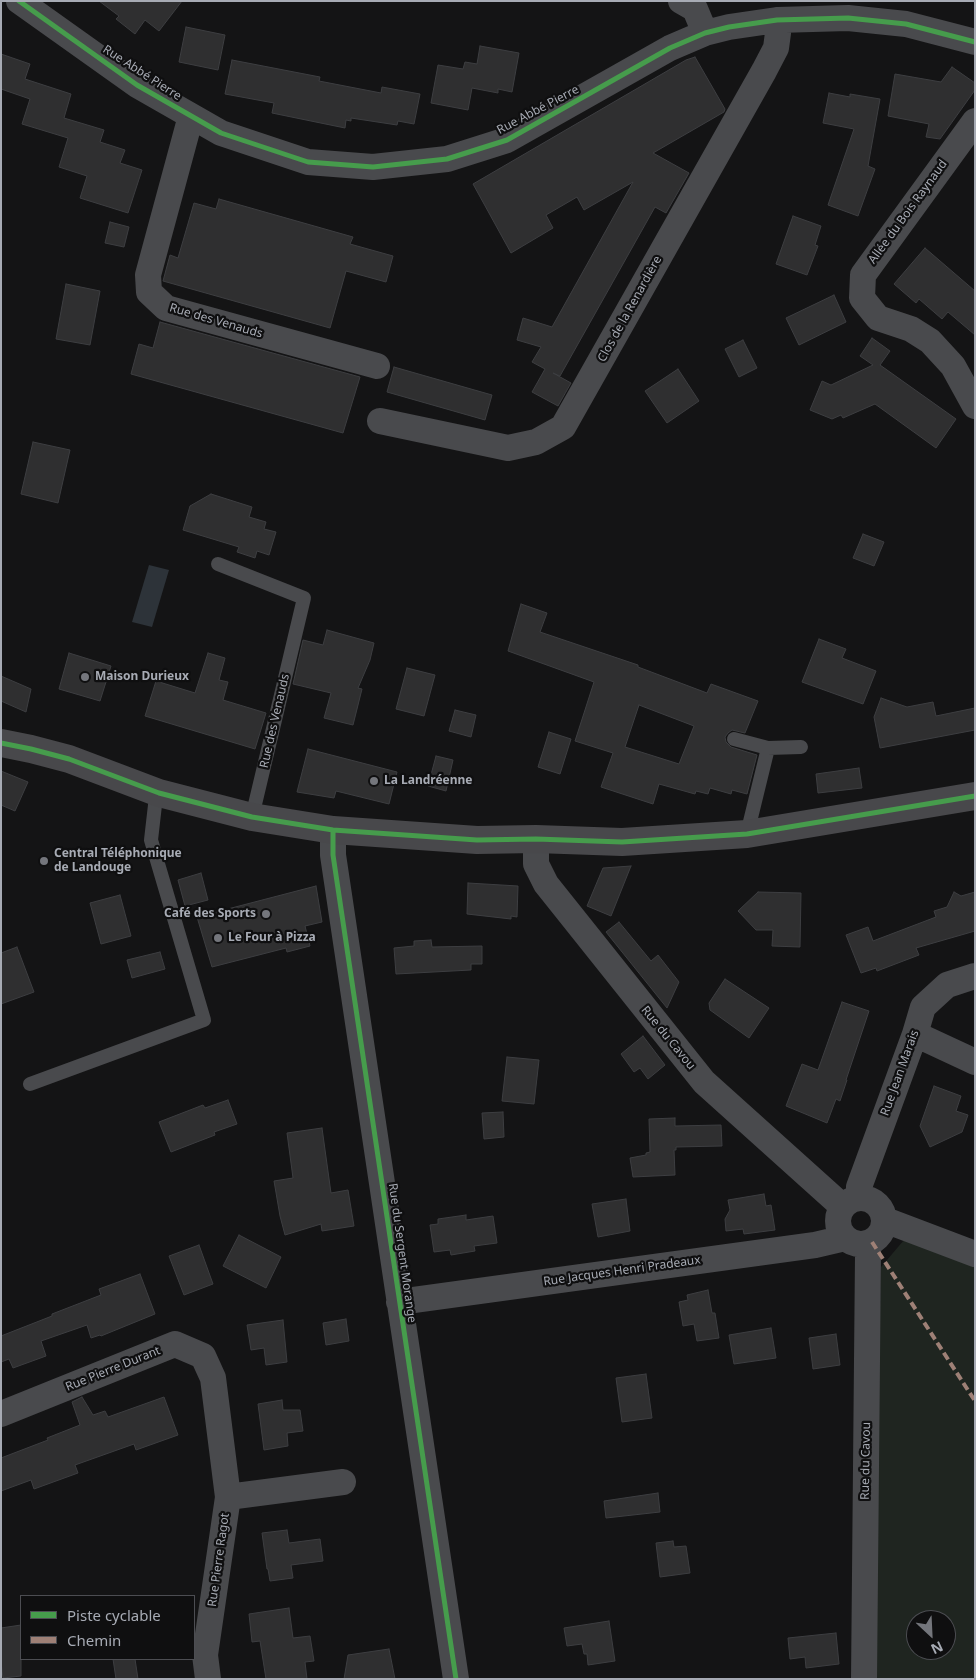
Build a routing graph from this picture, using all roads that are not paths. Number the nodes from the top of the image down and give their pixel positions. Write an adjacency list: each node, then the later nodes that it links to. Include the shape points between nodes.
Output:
1 (19, 1): 6 (street, Rue Abbé Pierre, via 138,85)
2 (681, 1): 4 (street, via 695,9)
3 (777, 20): 4 (street, Rue Abbé Pierre); 5 (street, Rue Abbé Pierre, via 848,18 906,24); 10 (street, Clos de la Renardière, via 776,48 764,71 563,427 536,442 508,448)
4 (705, 33): 6 (street, Rue Abbé Pierre, via 670,48 507,140 447,159 373,166 308,162 221,133)
5 (975, 42)
6 (192, 116): 8 (street, Rue des Venauds, via 148,274 149,292 166,308)
7 (975, 120): 9 (street, Allée du Bois Raynaud, via 863,275 862,298 878,318 911,329 930,340 954,366)
8 (377, 366)
9 (975, 406)
10 (380, 421)
11 (218, 564): 18 (lane, Rue des Venauds, via 304,598)
12 (734, 739): 15 (lane)
13 (1, 743): 16 (main road, via 69,759)
14 (801, 747): 15 (lane)
15 (768, 748): 20 (lane)
16 (159, 793): 18 (main road); 25 (lane, via 151,840 204,1020)
17 (975, 796): 20 (main road)
18 (252, 817): 19 (main road)
19 (333, 830): 21 (main road, via 477,840); 30 (street, Rue du Sergent Morange, via 333,855)
20 (747, 834): 21 (main road, via 622,842)
21 (536, 838): 26 (street, Rue du Cavou, via 536,864 546,884 704,1082)
22 (975, 976): 23 (street, Rue Jean Marais, via 947,985 923,1007)
23 (915, 1034): 24 (street); 26 (street, Rue Jean Marais)
24 (975, 1062)
25 (30, 1084)
26 (851, 1203): 27 (street, via 874,1201); 28 (street, via 838,1220 839,1227)
27 (885, 1220): 28 (street, via 882,1233 877,1238); 29 (street)
28 (855, 1241): 30 (street, Rue Jacques Henri Pradeaux); 36 (street, Rue du Cavou, via 868,1254)
29 (975, 1254)
30 (399, 1302): 35 (street, Rue du Sergent Morange)
31 (1, 1414): 33 (street, Rue Pierre Durant, via 175,1344 202,1356 213,1378)
32 (343, 1482): 33 (street, Rue Pierre Ragot)
33 (228, 1497): 34 (street, Rue Pierre Ragot, via 205,1655)
34 (208, 1679)
35 (456, 1679)
36 (864, 1679)

